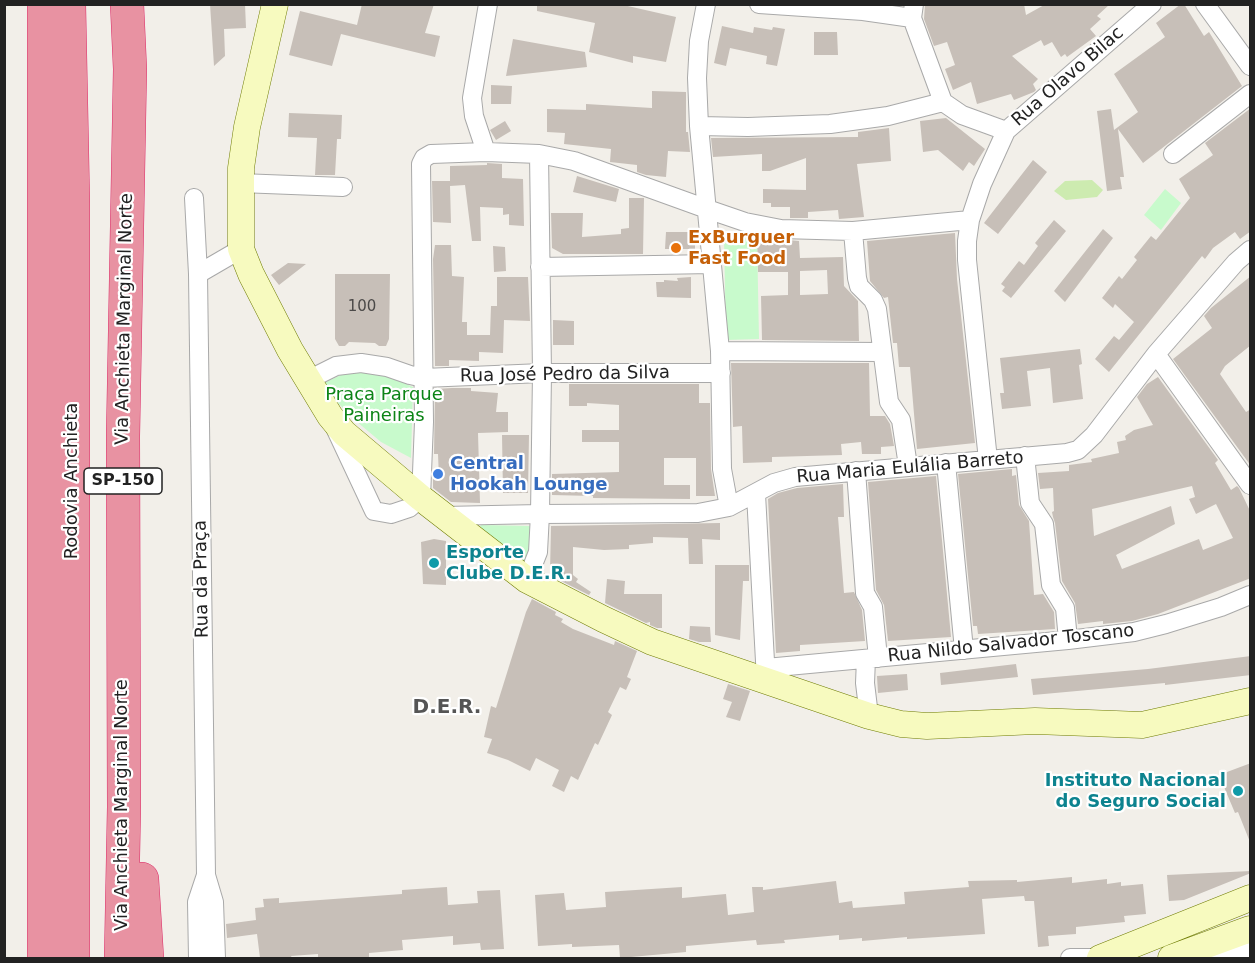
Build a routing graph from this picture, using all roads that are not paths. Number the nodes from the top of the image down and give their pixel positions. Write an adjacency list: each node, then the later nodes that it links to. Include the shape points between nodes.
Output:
1 (44, 4): 63 (highway, Rodovia Anchieta)
2 (69, 4): 55 (highway, Rodovia Anchieta / SP-150, via 73,202)
3 (127, 4): 58 (highway, Via Anchieta Marginal Norte / SP-150, via 130,69 123,436)
4 (275, 4): 19 (street, via 247,127)
5 (488, 4): 16 (street, via 472,98)
6 (706, 4): 14 (street, via 699,41)
7 (759, 4): 10 (street)
8 (1152, 4): 15 (street, Rua Olavo Bilac)
9 (1205, 4): 11 (street)
10 (913, 11): 13 (street)
11 (1251, 66)
12 (1251, 94): 18 (street)
13 (943, 102): 14 (street, via 888,116 830,124); 15 (street, Rua Olavo Bilac, via 962,115)
14 (699, 126): 22 (street)
15 (1005, 131): 23 (street)
16 (486, 152): 17 (street); 35 (street, via 431,154 421,164)
17 (539, 154): 22 (street, via 574,161); 28 (street)
18 (1173, 154)
19 (240, 183): 20 (street); 25 (street)
20 (342, 187)
21 (194, 198): 29 (street, Rua da Praça)
22 (707, 209): 24 (street, via 781,229); 27 (street)
23 (970, 220): 24 (street); 39 (street, via 967,260)
24 (853, 231): 31 (street, via 856,278 877,309)
25 (241, 249): 29 (street); 36 (street, via 281,335)
26 (1251, 250): 32 (street, Rua Maria Eulália Barreto)
27 (712, 264): 28 (street); 30 (street)
28 (540, 267): 33 (street)
29 (198, 274): 59 (street, Rua da Praça)
30 (720, 351): 31 (street); 34 (street)
31 (882, 352): 41 (street, via 889,402 901,420)
32 (1156, 354): 38 (street, Rua Maria Eulália Barreto, via 1087,443 1067,453); 43 (street)
33 (542, 373): 34 (street, Rua José Pedro da Silva); 35 (street, Rua José Pedro da Silva); 47 (street)
34 (721, 373): 46 (street, via 722,469)
35 (424, 378): 36 (street, Rua José Pedro da Silva, via 361,363 336,366); 45 (street)
36 (308, 380): 37 (street)
37 (330, 416): 45 (street, via 356,444); 45 (street, via 374,511 391,514 409,508)
38 (1025, 456): 39 (street, Rua Maria Eulália Barreto); 51 (street, via 1030,503 1044,524 1051,585 1065,608)
39 (988, 460): 40 (street, Rua Maria Eulália Barreto)
40 (946, 463): 41 (street, Rua Maria Eulália Barreto); 52 (street)
41 (908, 466): 42 (street, Rua Maria Eulália Barreto)
42 (856, 471): 44 (street, Rua Maria Eulália Barreto, via 795,477); 53 (street, via 865,593 873,606)
43 (1251, 484)
44 (756, 494): 46 (street, Rua Maria Eulália Barreto); 54 (street)
45 (421, 498): 48 (street)
46 (729, 507): 47 (street, Rua Maria Eulália Barreto, via 698,513)
47 (540, 513): 48 (street, Rua Maria Eulália Barreto); 49 (street, via 538,552)
48 (444, 516): 49 (street)
49 (527, 580): 54 (street, via 652,642)
50 (1251, 595): 51 (street, Rua Nildo Salvador Toscano, via 1134,632)
51 (1068, 640): 52 (street, Rua Nildo Salvador Toscano)
52 (964, 650): 53 (street, Rua Nildo Salvador Toscano)
53 (872, 659): 54 (street, Rua Nildo Salvador Toscano); 57 (street, via 865,683)
54 (766, 675): 57 (street)
55 (72, 678): 64 (highway, Rodovia Anchieta / SP-150); 65 (highway, via 86,788)
56 (1251, 701): 57 (street, via 1132,725 1035,721 927,726)
57 (869, 716)
58 (124, 807): 66 (highway, Via Anchieta Marginal Norte / SP-150); 67 (highway, via 142,878)
59 (206, 875): 68 (street, Rua da Praça, via 197,902); 69 (street, via 214,902)
60 (1251, 898): 71 (street)
61 (1251, 929): 72 (street)
62 (1251, 952): 72 (street)
63 (44, 958)
64 (73, 958)
65 (88, 958)
66 (121, 958)
67 (147, 958)
68 (198, 958)
69 (216, 958)
70 (1070, 958): 71 (street)
71 (1101, 958)
72 (1171, 958)

